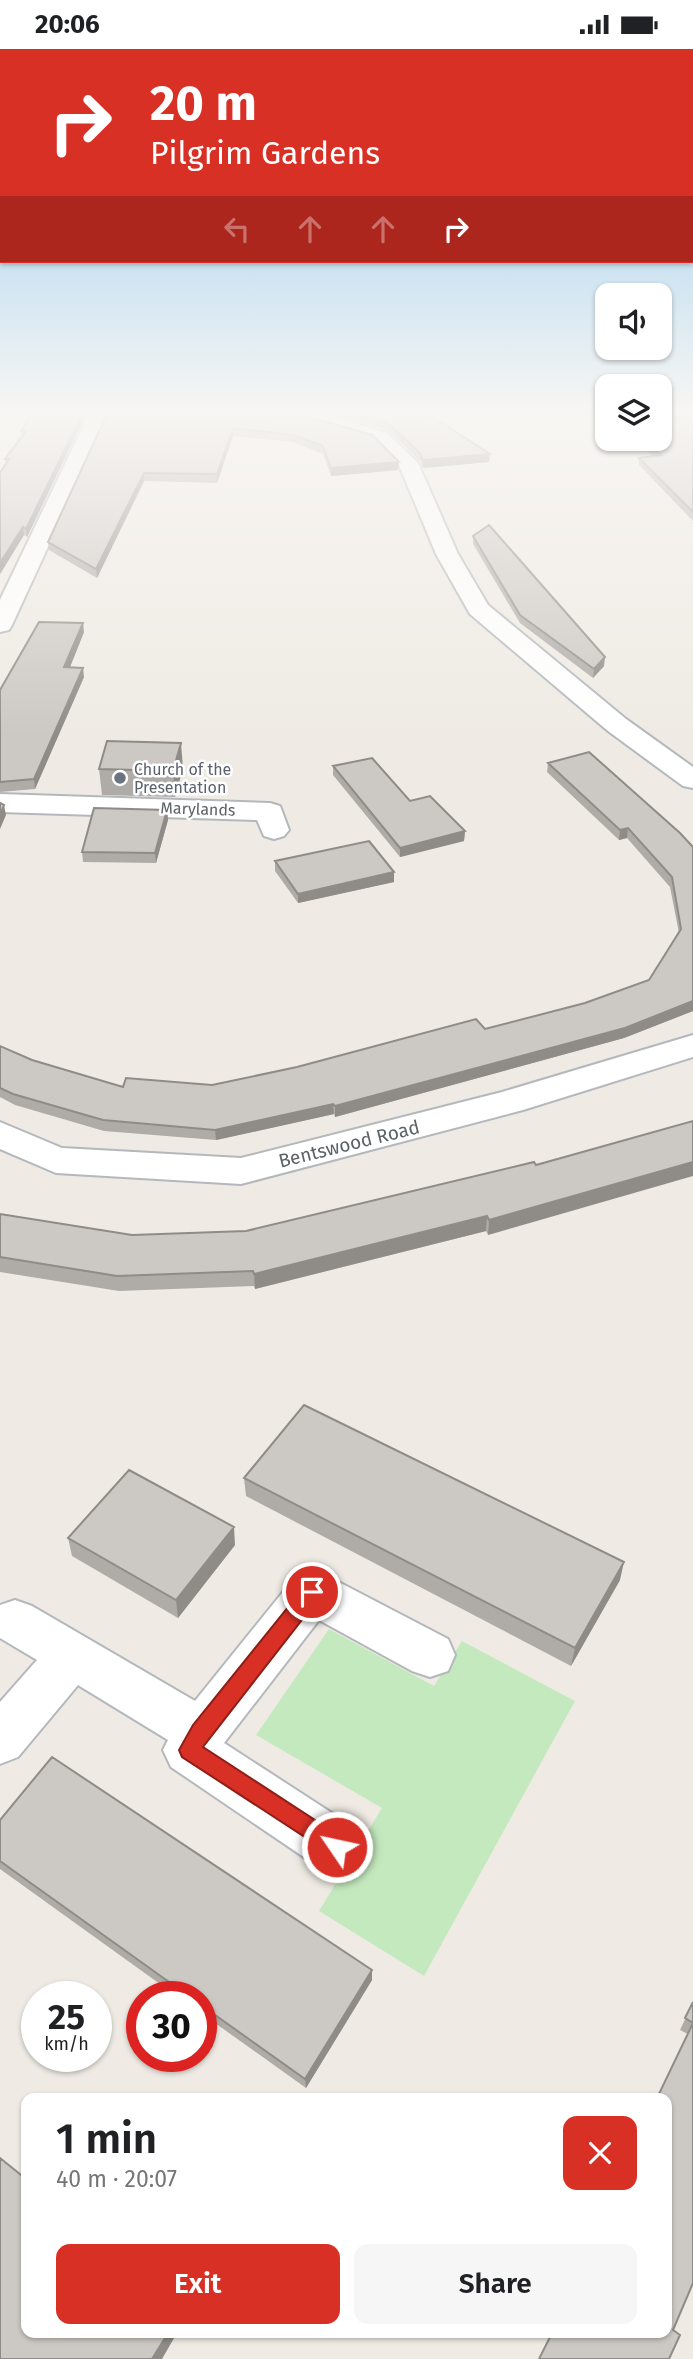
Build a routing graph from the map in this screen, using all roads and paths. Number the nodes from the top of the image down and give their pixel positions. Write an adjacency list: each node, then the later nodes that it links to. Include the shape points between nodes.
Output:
1 (49, 520): 3 (street)
2 (432, 520): 4 (street, via 478,609 617,725)
3 (0, 625)
4 (693, 780)
5 (0, 803): 6 (street, Marylands)
6 (279, 815)
7 (693, 1046): 8 (street, Bentswood Road, via 510,1102 241,1171 57,1160)
8 (0, 1134)
9 (15, 1621): 11 (street)
10 (430, 1655): 12 (street, via 312,1592)
11 (71, 1656): 12 (street); 13 (street)
12 (201, 1732): 14 (street, via 189,1750)
13 (0, 1740)
14 (337, 1847)

